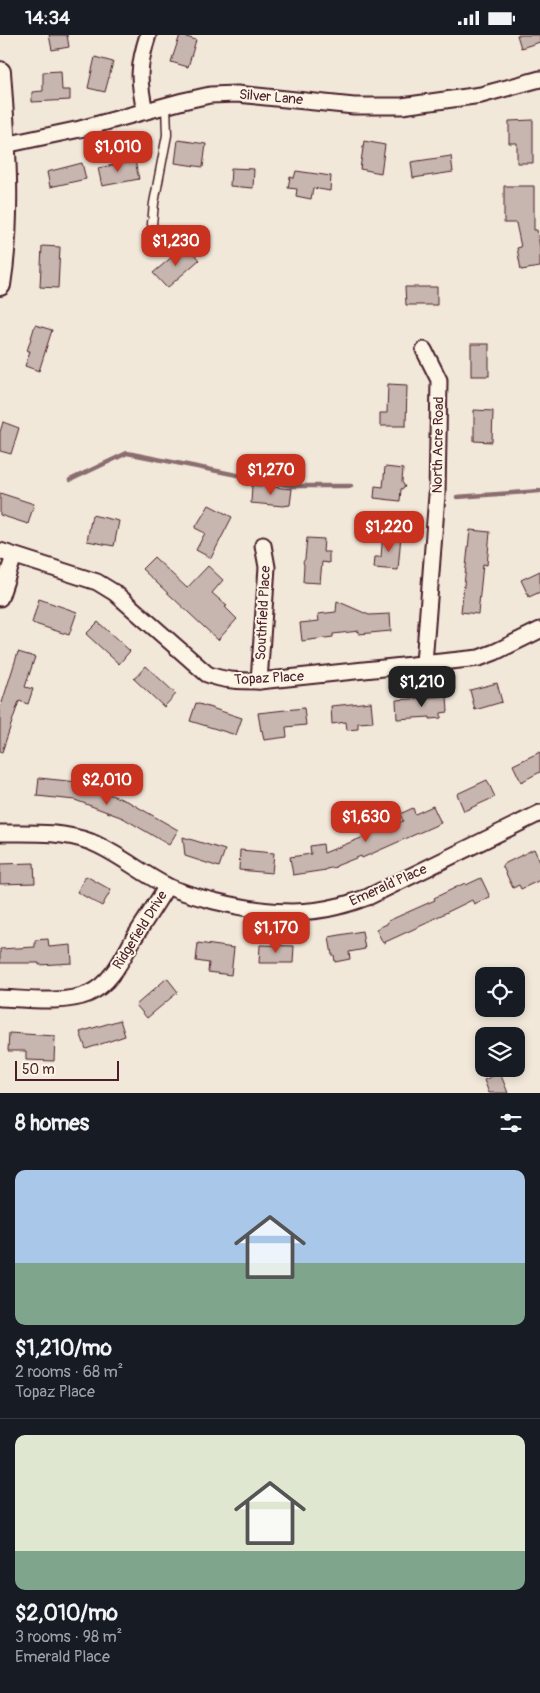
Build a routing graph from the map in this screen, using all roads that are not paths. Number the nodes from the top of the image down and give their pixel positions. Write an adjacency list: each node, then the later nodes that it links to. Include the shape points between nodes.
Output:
1 (148, 35): 5 (street, via 140,64 139,86)
2 (0, 72): 6 (main road)
3 (540, 79): 4 (street, Silver Lane, via 481,95 402,106 354,106 237,93 210,95)
4 (166, 105): 5 (street, Silver Lane); 8 (lane, via 168,135 152,224)
5 (145, 111): 6 (street, Silver Lane)
6 (2, 146): 7 (main road, via 6,195)
7 (2, 246): 9 (main road)
8 (158, 246)
9 (0, 285)
10 (424, 350): 15 (street, North Acre Road, via 439,380 437,495)
11 (263, 545): 16 (street, Southfield Place, via 267,567)
12 (7, 553): 13 (street); 16 (street, Topaz Place, via 106,587 207,674 232,681)
13 (0, 598)
14 (540, 630): 15 (street, Topaz Place, via 479,658)
15 (424, 663): 16 (street, Topaz Place)
16 (259, 681)
17 (540, 813): 19 (street, Emerald Place, via 368,897 338,907 302,912 270,911 229,905)
18 (0, 833): 19 (street, Emerald Place, via 44,833 91,842)
19 (167, 886): 20 (street, Ridgefield Drive, via 104,984 78,997 45,1000)
20 (0, 998)

